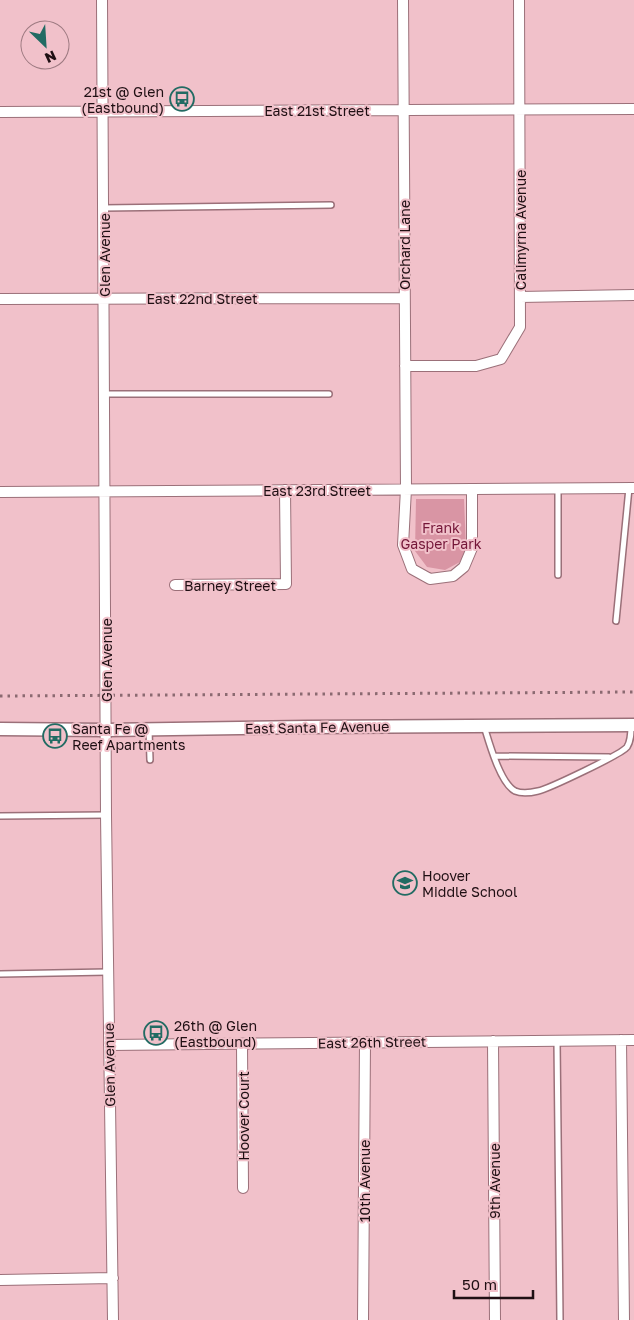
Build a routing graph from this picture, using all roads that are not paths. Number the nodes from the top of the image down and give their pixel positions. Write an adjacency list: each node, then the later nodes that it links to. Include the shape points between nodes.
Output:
1 (102, 0): 8 (street, Glen Avenue)
2 (403, 0): 6 (street, Orchard Lane)
3 (519, 0): 4 (street, Calimyrna Avenue)
4 (519, 109): 5 (street, East 21st Street); 6 (street, East 21st Street); 12 (street, Calimyrna Avenue)
5 (634, 109)
6 (404, 110): 8 (street, East 21st Street); 13 (street, Orchard Lane)
7 (0, 112): 8 (street, East 21st Street)
8 (103, 112): 10 (street, Glen Avenue)
9 (331, 205): 10 (lane)
10 (103, 208): 15 (street, Glen Avenue)
11 (634, 295): 12 (street)
12 (520, 296): 16 (street, Calimyrna Avenue, via 520,327 501,359 476,366)
13 (404, 298): 15 (street, East 22nd Street); 16 (street, Orchard Lane)
14 (0, 299): 15 (street, East 22nd Street)
15 (104, 299): 17 (street, Glen Avenue)
16 (405, 366): 21 (street, Orchard Lane)
17 (104, 394): 18 (lane); 25 (street, Glen Avenue)
18 (329, 394)
19 (558, 488): 20 (street, East 23rd Street); 23 (street, East 23rd Street); 26 (lane)
20 (632, 488): 28 (lane)
21 (406, 489): 22 (street, East 23rd Street); 23 (street, East 23rd Street); 23 (street, Orchard Lane, via 404,545 412,569 430,579 453,576 464,568 472,548)
22 (285, 490): 25 (street, East 23rd Street); 27 (street, Barney Street, via 286,584)
23 (472, 490)
24 (0, 492): 25 (street, East 23rd Street)
25 (105, 492): 33 (street, Glen Avenue)
26 (558, 574)
27 (175, 585)
28 (616, 621)
29 (632, 725): 30 (street, East Santa Fe Avenue); 35 (lane, via 626,748)
30 (484, 726): 32 (street, East Santa Fe Avenue); 34 (lane)
31 (0, 729): 33 (street, East Santa Fe Avenue)
32 (149, 729): 33 (street, East Santa Fe Avenue); 36 (lane)
33 (106, 730): 37 (street, Glen Avenue)
34 (495, 756): 35 (lane); 35 (lane, via 505,780 513,790 524,793 540,791)
35 (613, 756)
36 (150, 760)
37 (106, 814): 38 (lane); 39 (street, Glen Avenue)
38 (0, 816)
39 (108, 972): 40 (lane); 47 (street, Glen Avenue)
40 (0, 974)
41 (621, 1040): 42 (street, East 26th Street); 44 (street, East 26th Street); 55 (street)
42 (634, 1040)
43 (493, 1041): 44 (street, East 26th Street); 45 (street, East 26th Street); 53 (street, 9th Avenue)
44 (557, 1041): 54 (lane)
45 (365, 1042): 46 (street, East 26th Street); 52 (street, 10th Avenue)
46 (242, 1044): 47 (street, East 26th Street); 48 (street, Hoover Court)
47 (109, 1045): 49 (street, Glen Avenue)
48 (243, 1188)
49 (113, 1278): 50 (street); 51 (street, Glen Avenue)
50 (0, 1280)
51 (113, 1320)
52 (363, 1320)
53 (495, 1320)
54 (560, 1320)
55 (624, 1320)

